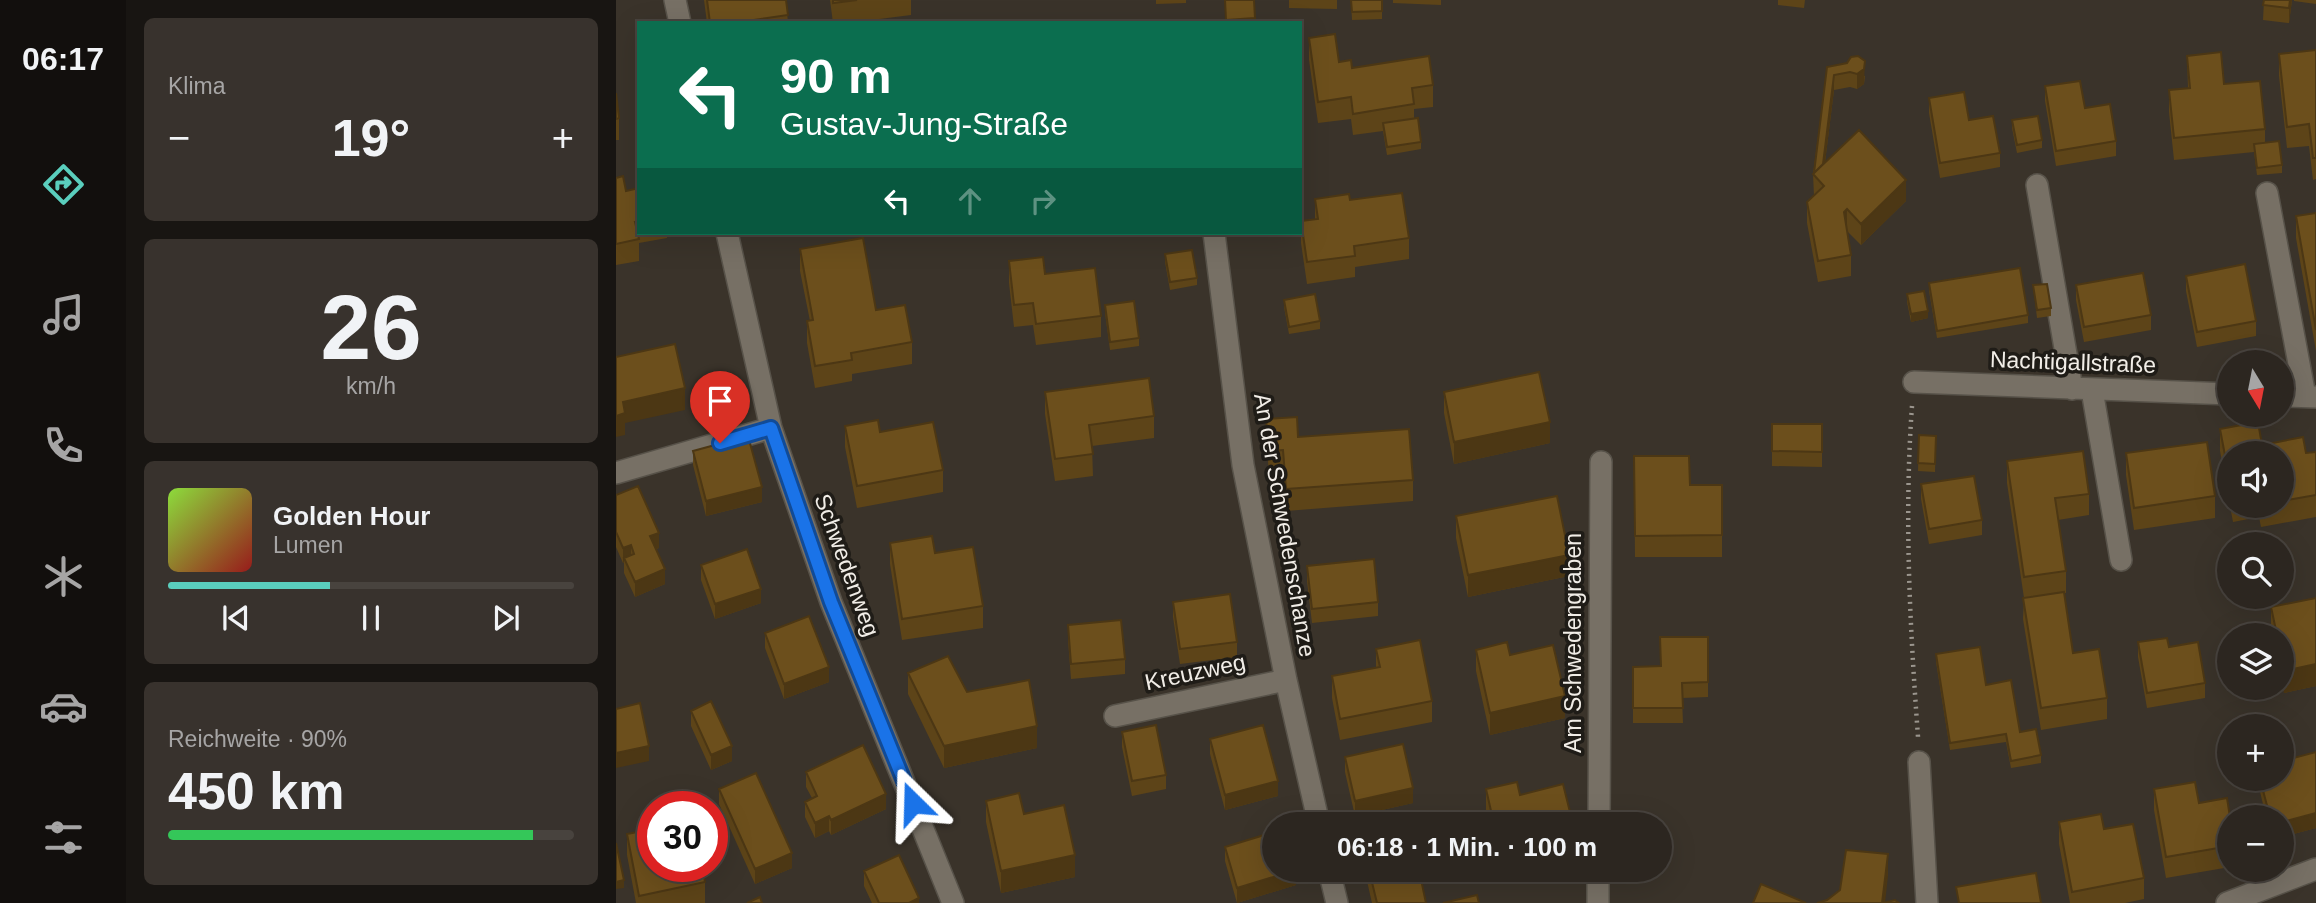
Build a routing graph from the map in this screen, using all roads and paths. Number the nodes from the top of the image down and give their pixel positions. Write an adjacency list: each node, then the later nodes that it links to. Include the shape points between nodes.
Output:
1 (675, 0): 2 (street)
2 (680, 21)
3 (2037, 185): 8 (street)
4 (2267, 193): 10 (street)
5 (727, 235): 11 (street, Schwedenweg)
6 (1213, 235): 15 (street, An der Schwedenschanze, via 1243,465)
7 (1914, 382): 8 (street, Nachtigallstraße); 17 (path, via 1908,601)
8 (2082, 390): 9 (street, Nachtigallstraße); 14 (street)
9 (2217, 394)
10 (2310, 397)
11 (771, 428): 13 (street); 24 (street, Schwedenweg, via 831,602)
12 (1601, 462): 19 (street, Am Schwedengraben)
13 (616, 473)
14 (2121, 560)
15 (1286, 680): 16 (street, Kreuzweg); 18 (street, An der Schwedenschanze)
16 (1115, 716)
17 (1919, 762): 27 (street)
18 (1316, 812)
19 (1599, 812)
20 (2316, 869): 23 (street)
21 (1332, 882): 25 (street)
22 (1598, 882): 26 (street)
23 (2280, 893): 28 (street)
24 (953, 903)
25 (1337, 903)
26 (1598, 903)
27 (1927, 903)
28 (2227, 903)

